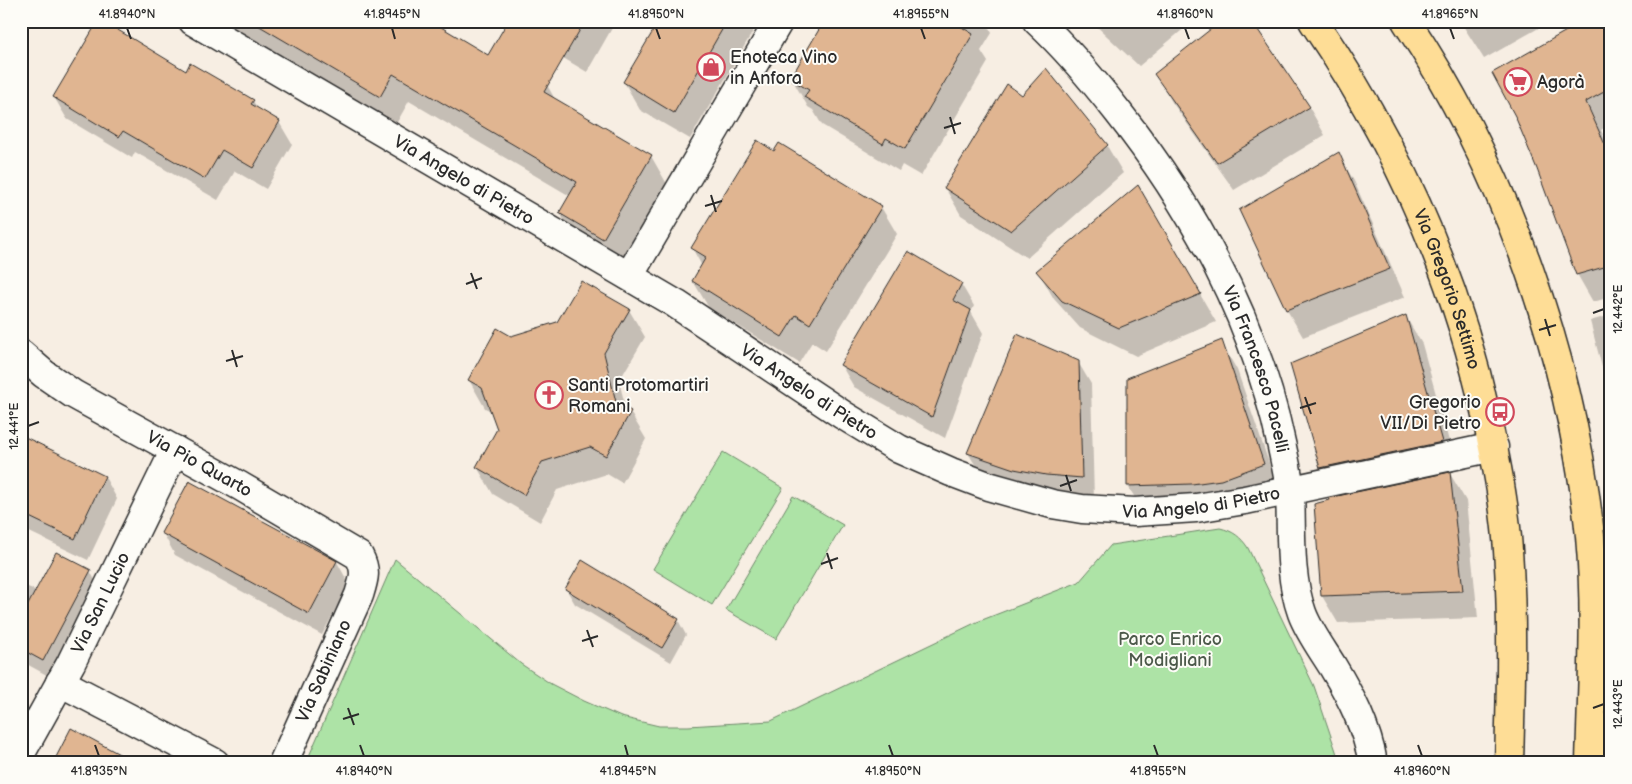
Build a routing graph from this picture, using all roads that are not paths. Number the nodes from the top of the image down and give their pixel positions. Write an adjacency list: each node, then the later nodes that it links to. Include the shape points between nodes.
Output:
1 (193, 21): 6 (street, Via Angelo di Pietro)
2 (779, 21): 6 (street)
3 (1037, 21): 10 (street, Via Francesco Pacelli, via 1082,67 1140,140 1206,243 1234,298 1253,348 1276,420)
4 (1313, 21): 8 (main road, Via Gregorio Settimo, via 1358,90 1435,246 1458,309)
5 (1406, 21): 18 (main road, via 1440,75 1488,166 1550,334 1583,489 1591,552 1594,616)
6 (629, 276): 10 (street, Via Angelo di Pietro, via 899,449 988,486 1052,504 1135,512 1196,508)
7 (21, 354): 9 (street, Via Pio Quarto, via 73,394)
8 (1494, 447): 10 (street, Via Angelo di Pietro); 17 (main road, Via Gregorio Settimo, via 1508,548 1512,615)
9 (175, 450): 11 (street, Via Pio Quarto, via 346,547 359,556 364,566); 12 (street, Via San Lucio)
10 (1290, 490): 16 (street, Via Francesco Pacelli, via 1291,550 1302,613 1356,709 1370,745)
11 (364, 579): 15 (street, Via Sabiniano)
12 (60, 682): 13 (street, Via San Lucio); 14 (street)
13 (21, 753)
14 (215, 763)
15 (283, 763)
16 (1373, 763)
17 (1509, 763)
18 (1590, 763)

